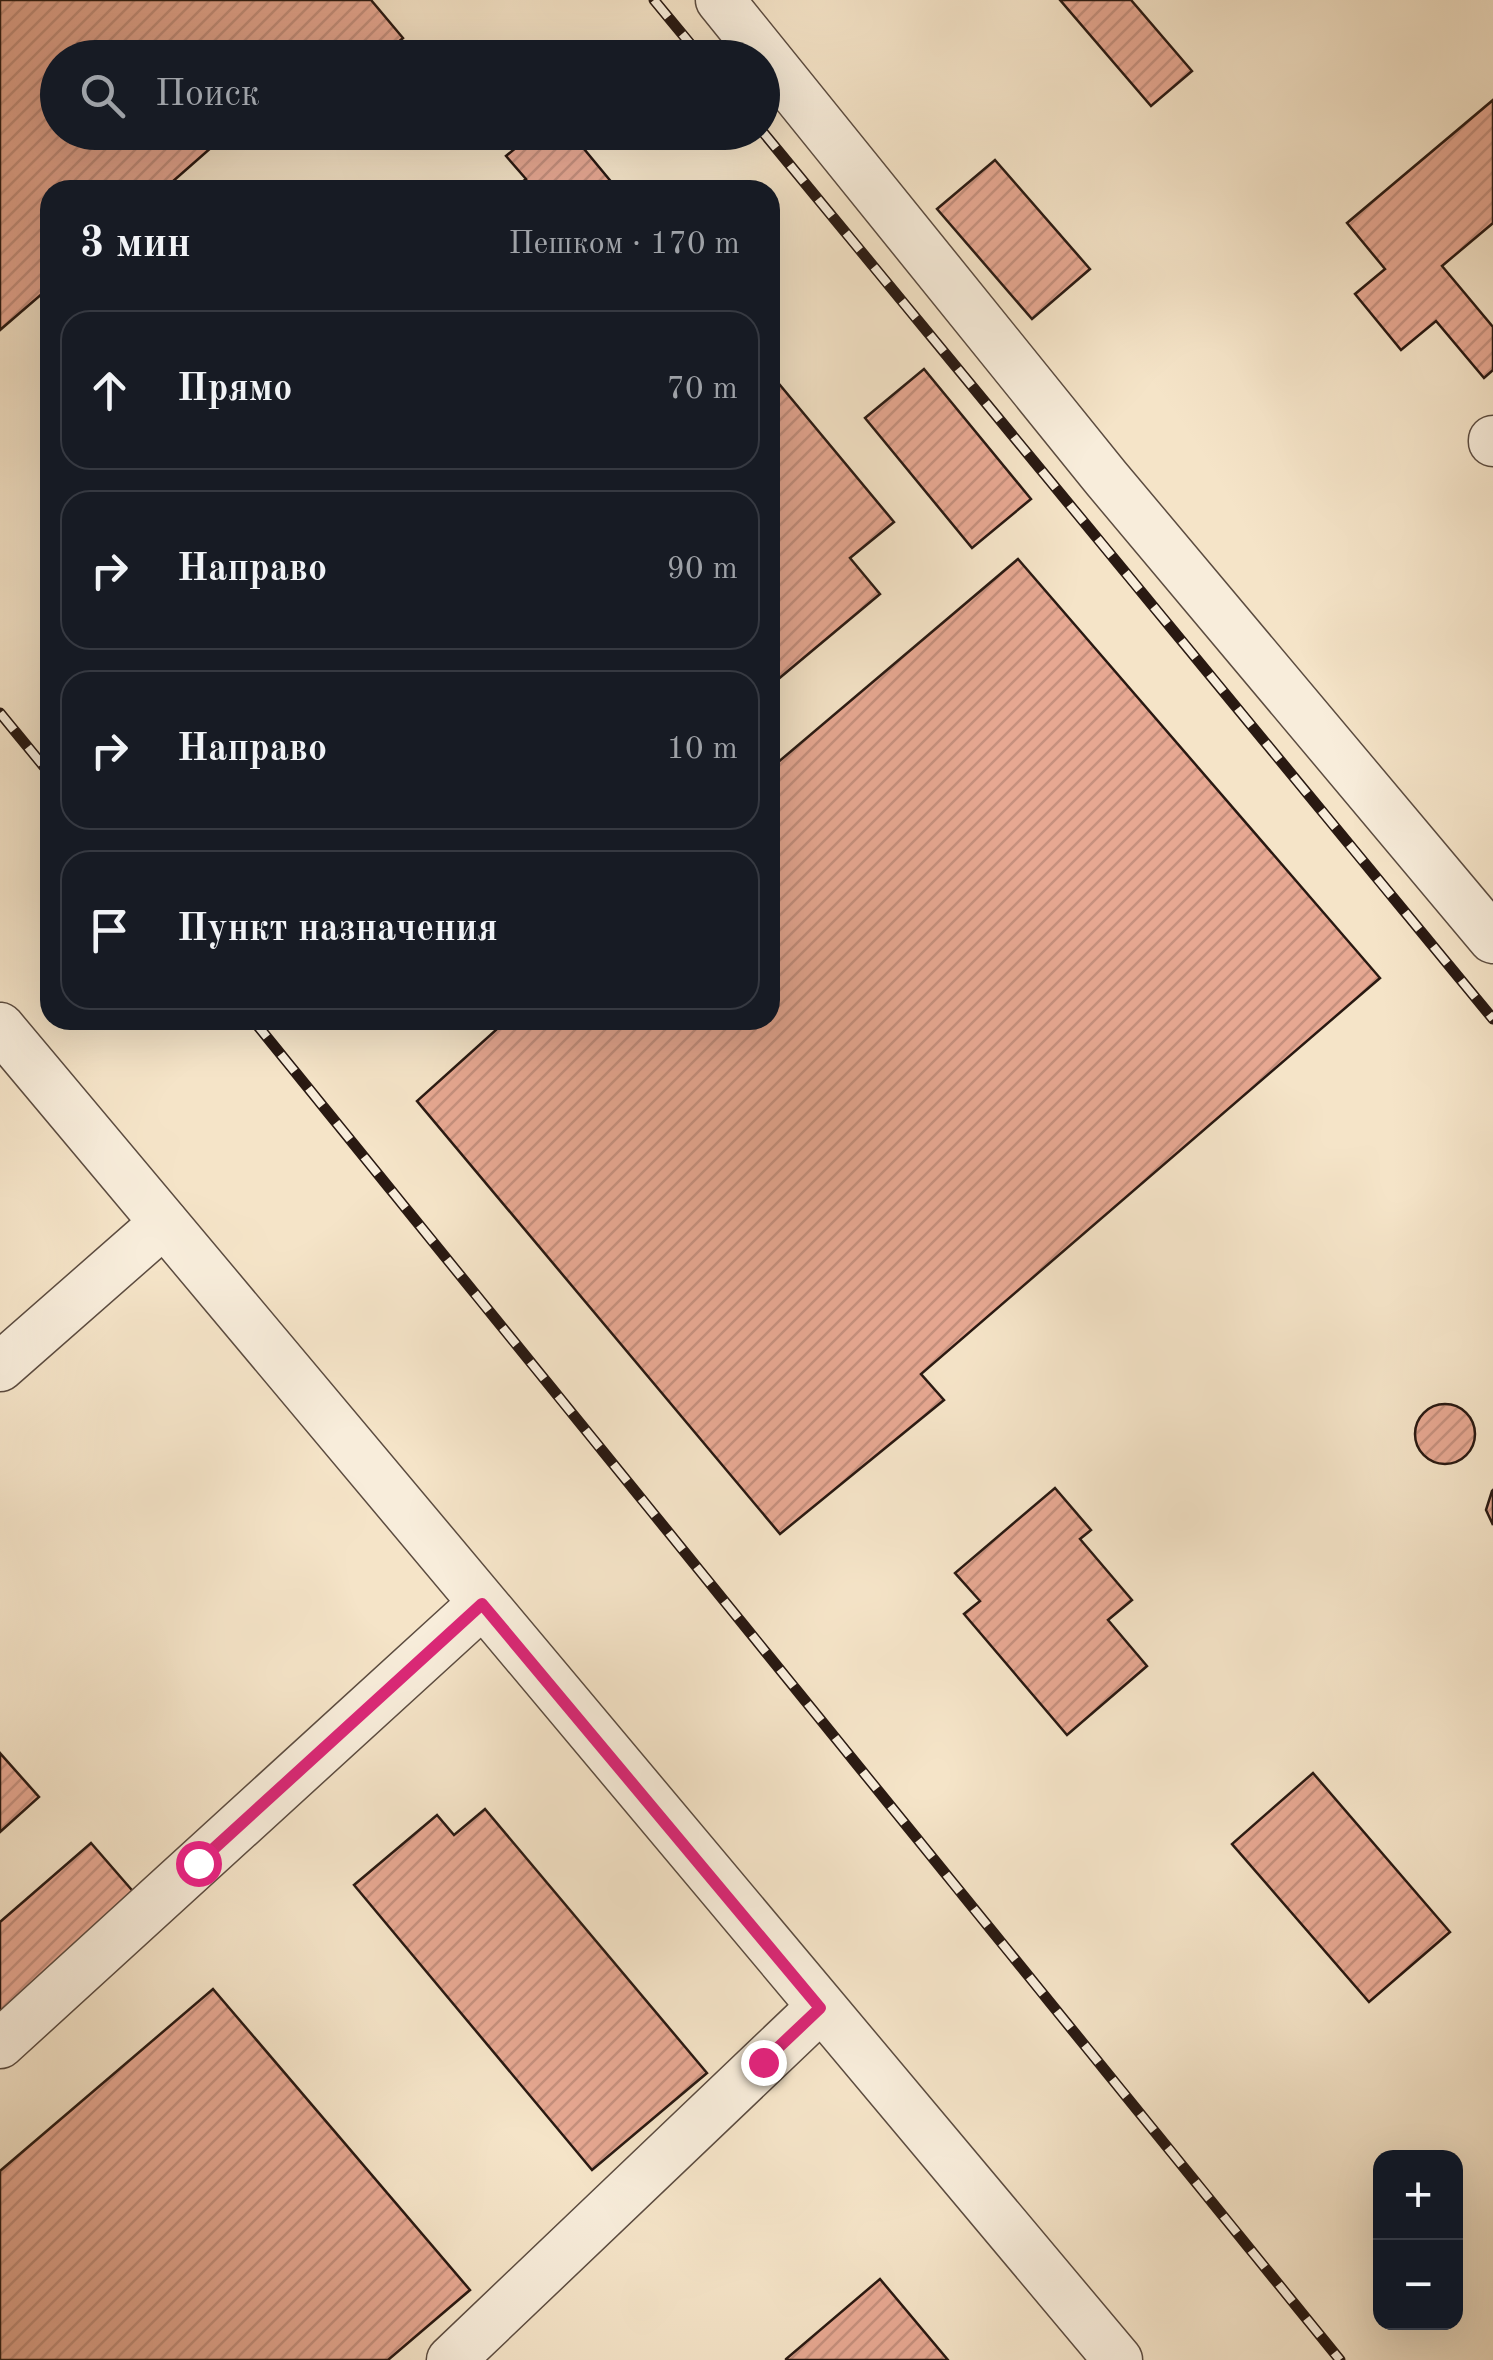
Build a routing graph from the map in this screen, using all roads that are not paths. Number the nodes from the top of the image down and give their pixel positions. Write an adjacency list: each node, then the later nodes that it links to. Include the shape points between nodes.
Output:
1 (720, 0): 2 (lane)
2 (752, 40)
3 (780, 74): 4 (lane, via 1106,478)
4 (1493, 939)
5 (0, 1027): 6 (lane)
6 (164, 1223): 7 (lane); 8 (lane)
7 (0, 1367)
8 (482, 1604): 9 (lane); 10 (lane)
9 (820, 2008): 11 (lane); 12 (lane)
10 (0, 2044)
11 (451, 2360)
12 (1118, 2360)

